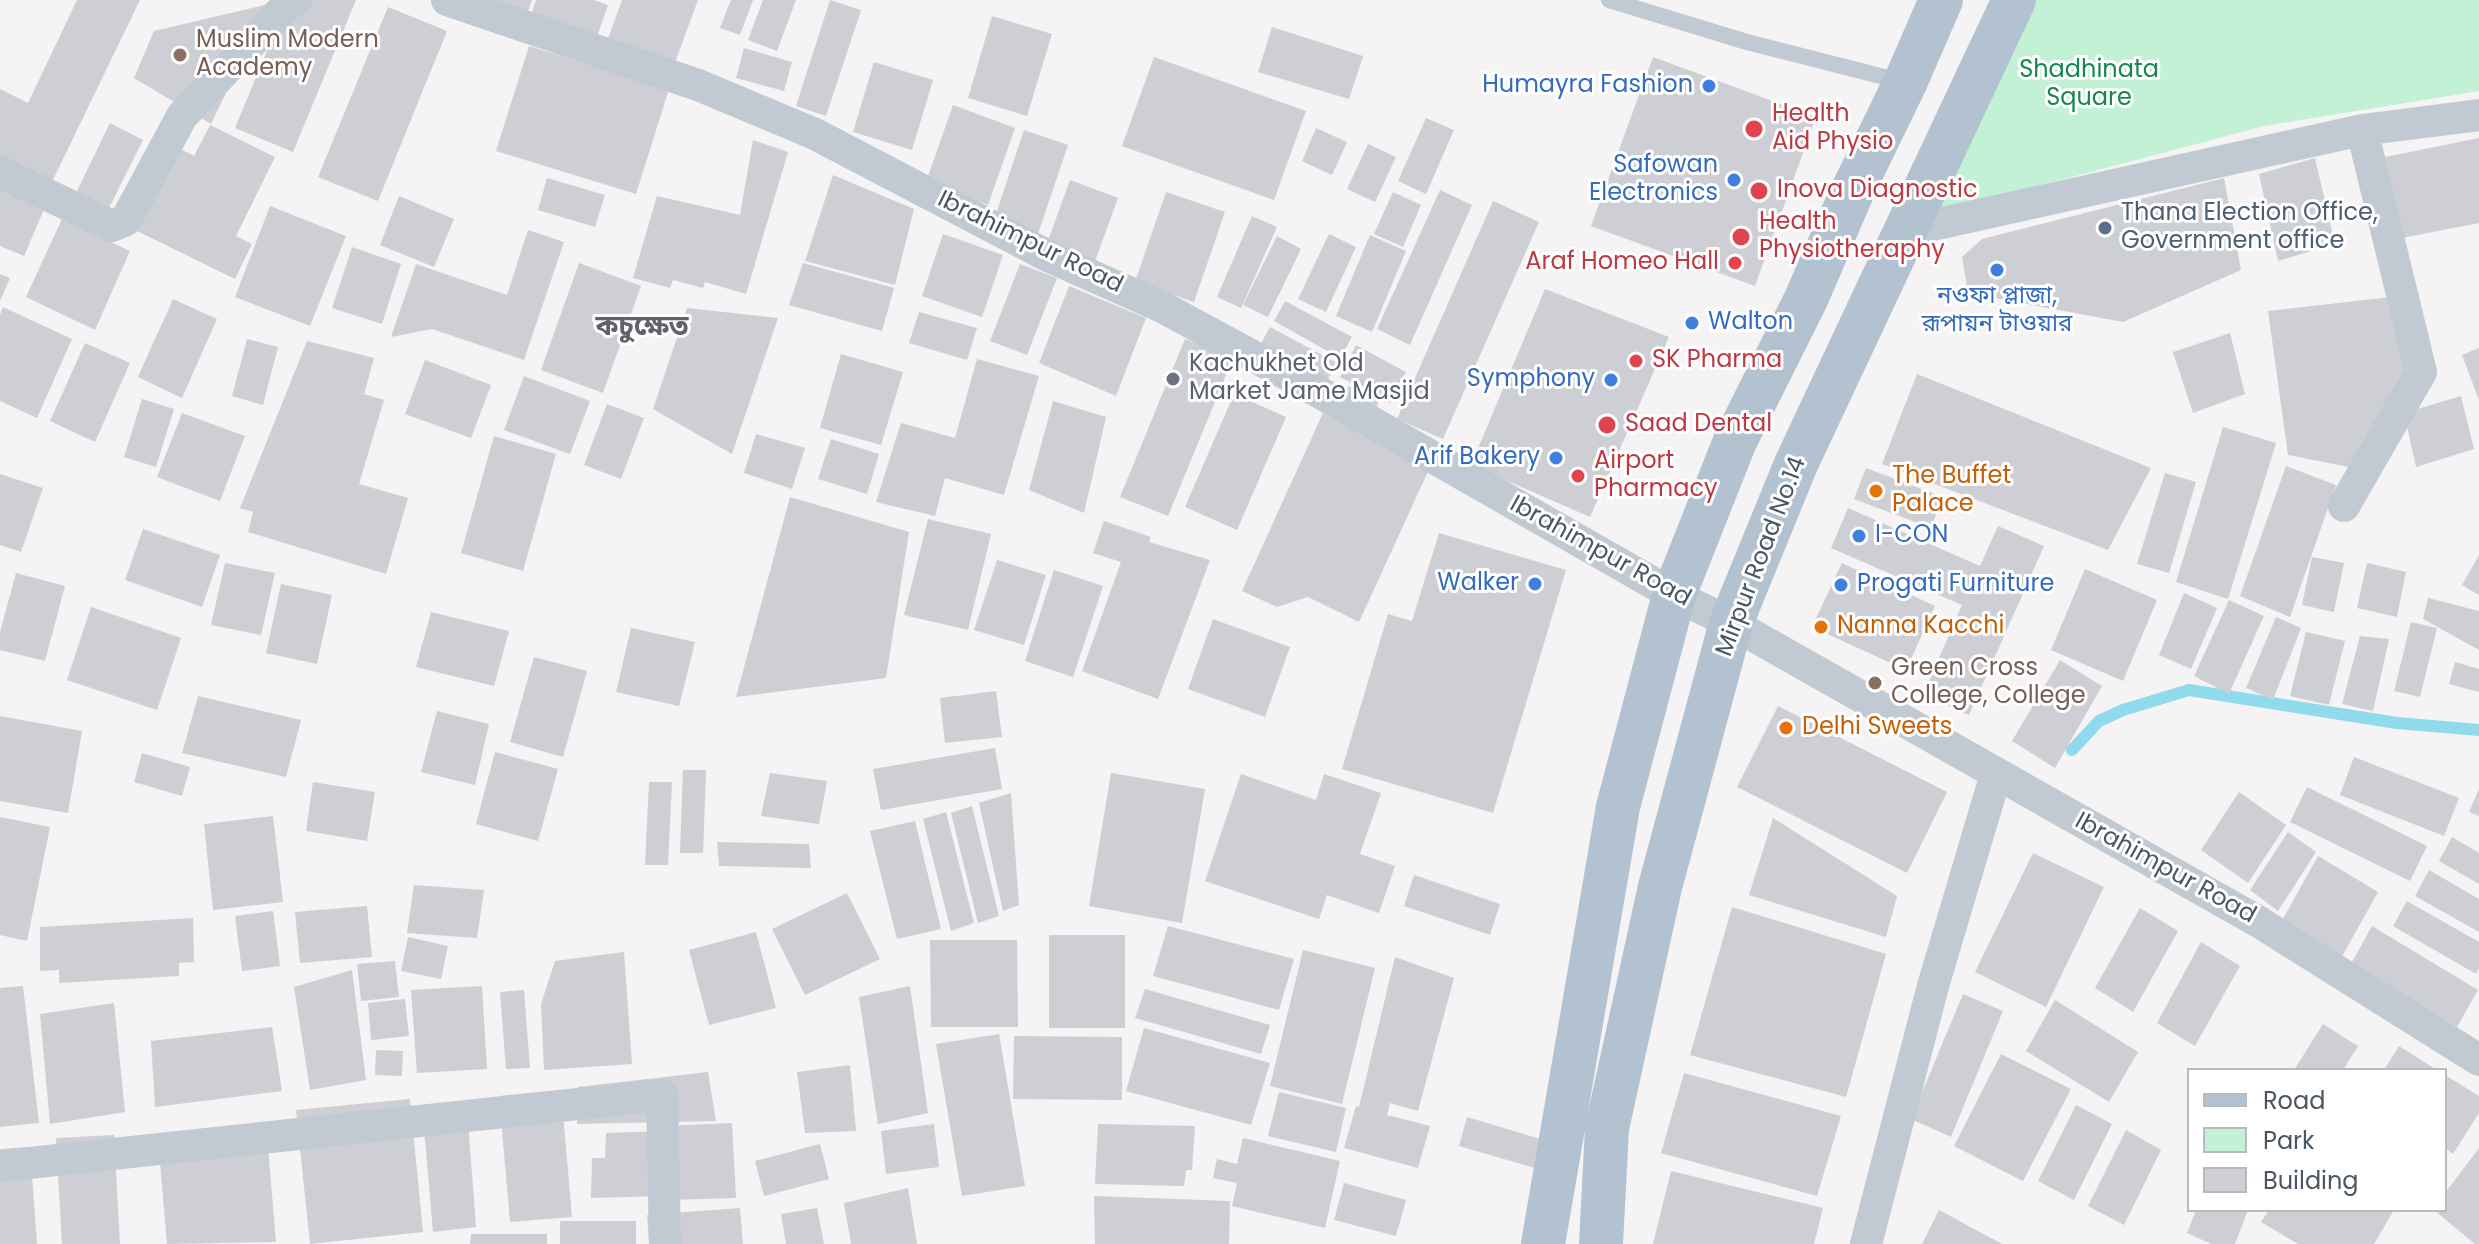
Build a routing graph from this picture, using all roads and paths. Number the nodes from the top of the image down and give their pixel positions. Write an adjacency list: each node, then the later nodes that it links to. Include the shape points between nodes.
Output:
1 (296, 0): 9 (street, via 182,116 126,220 112,226)
2 (447, 0): 12 (street, Ibrahimpur Road, via 698,85 815,134 1050,257 1162,307)
3 (1609, 0): 6 (lane)
4 (1941, 0): 6 (main road)
5 (2014, 0): 10 (main road, Mirpur Road No.14)
6 (1905, 83): 12 (main road, via 1735,441)
7 (2479, 115): 8 (street)
8 (2362, 130): 10 (street); 11 (street, via 2421,372)
9 (0, 172)
10 (1906, 231): 13 (main road, Mirpur Road No.14, via 1796,464)
11 (2344, 506)
12 (1674, 595): 13 (street, Ibrahimpur Road); 18 (main road, via 1618,807)
13 (1731, 623): 14 (street, Ibrahimpur Road); 19 (main road, Mirpur Road No.14, via 1660,887 1607,1128)
14 (1996, 774): 15 (street, Ibrahimpur Road, via 2259,922); 20 (street, via 1933,986)
15 (2479, 1060)
16 (0, 1166): 17 (street, via 662,1095)
17 (665, 1244)
18 (1543, 1244)
19 (1601, 1244)
20 (1866, 1244)

